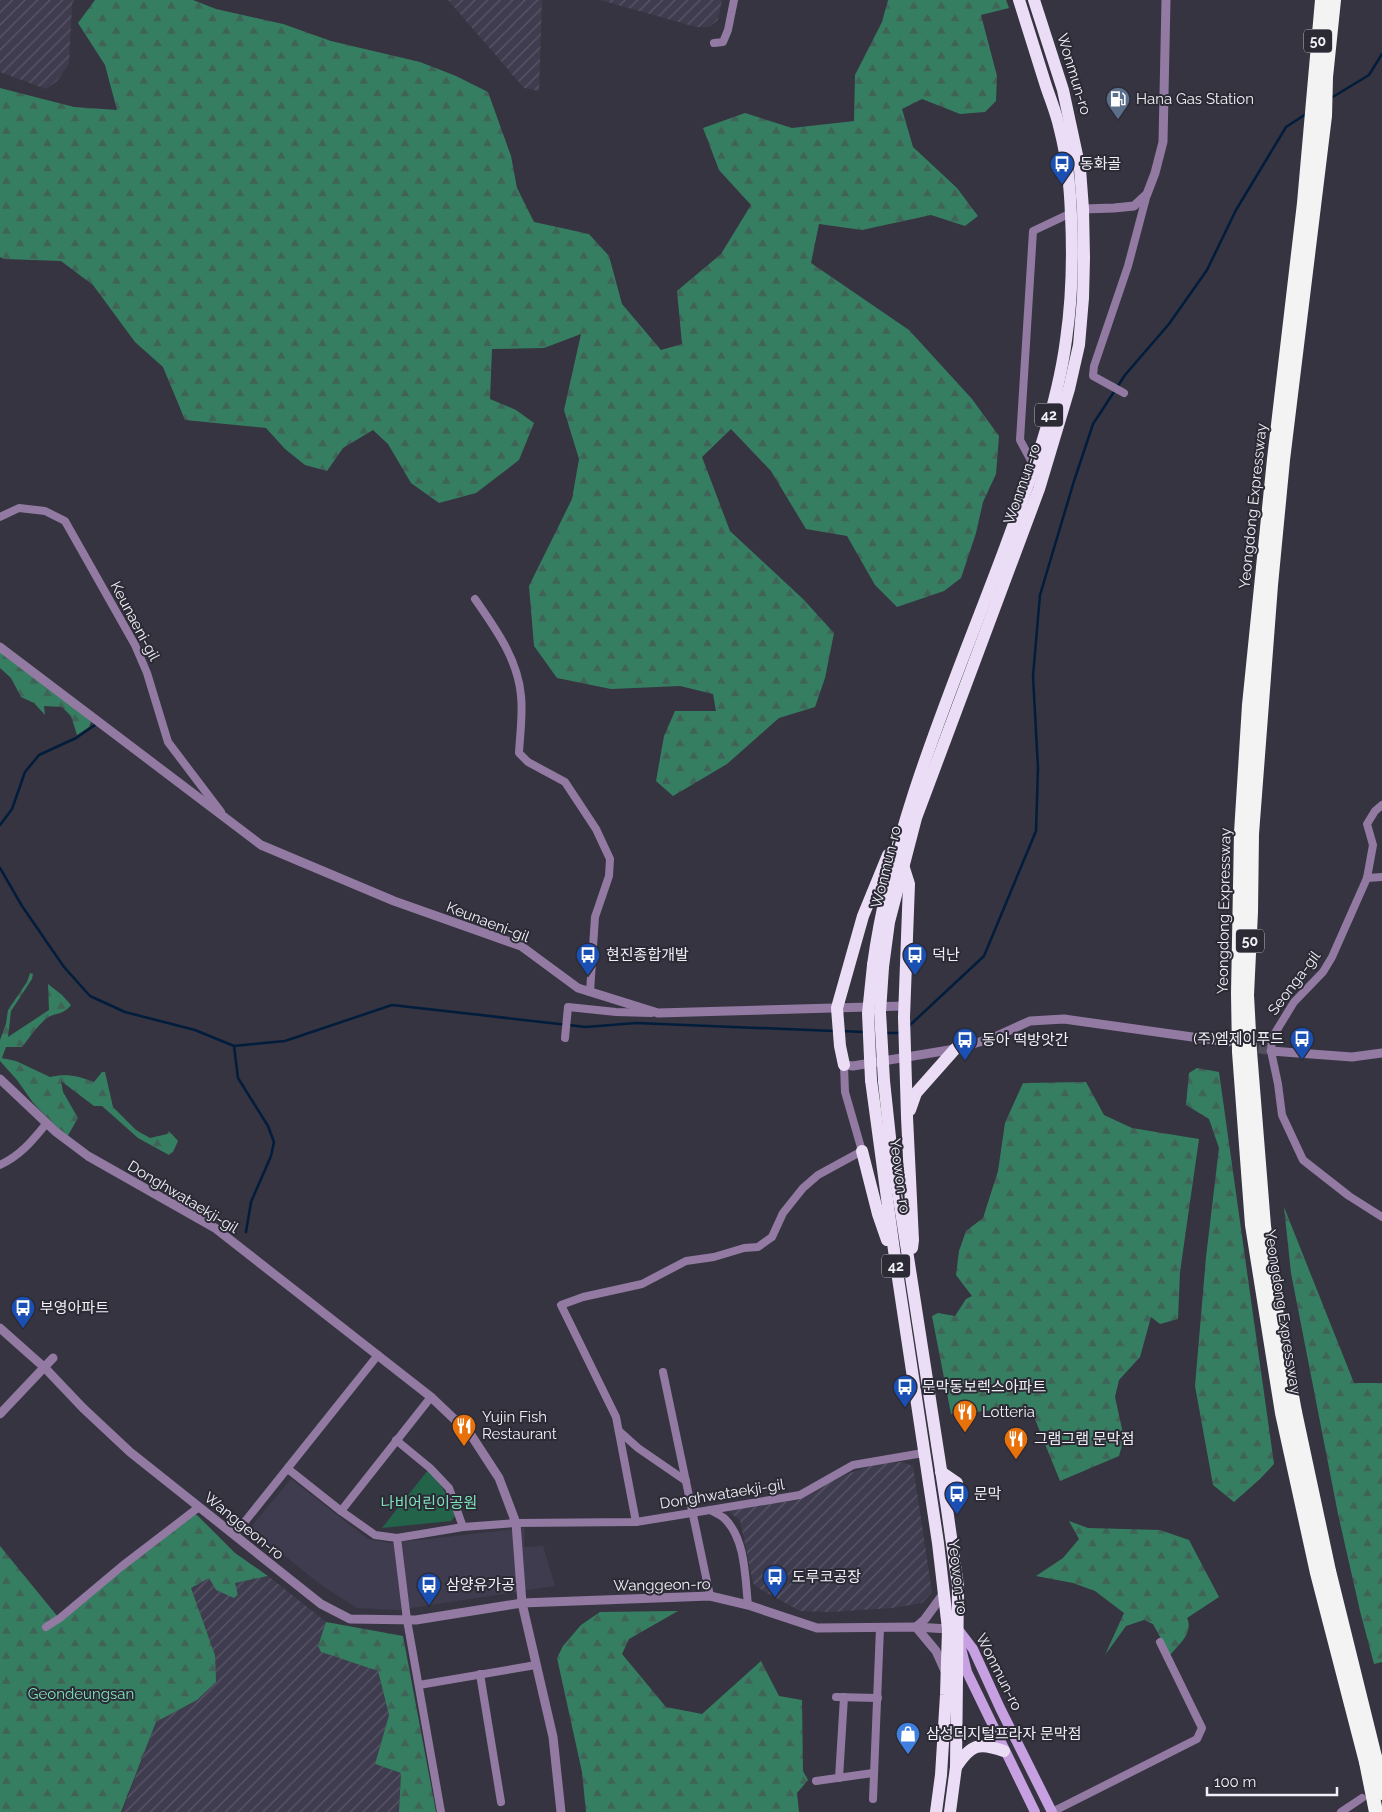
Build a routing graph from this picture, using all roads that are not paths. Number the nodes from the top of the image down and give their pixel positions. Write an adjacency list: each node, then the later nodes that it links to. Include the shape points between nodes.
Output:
1 (734, 0): 7 (street, via 723,42)
2 (1019, 0): 11 (highway, Wonmun-ro / 42, via 1060,129)
3 (1034, 0): 10 (highway, Wonmun-ro / 42, via 1074,131)
4 (1166, 0): 9 (street, via 1163,142)
5 (1322, 0): 8 (highway, Yeongdong Expressway / 50)
6 (1334, 0): 8 (highway, Yeongdong Expressway / 50)
7 (714, 42)
8 (1320, 79): 82 (highway, Yeongdong Expressway / 50, via 1325,116 1270,585 1252,834 1247,995 1264,1226 1274,1299); 82 (highway, Yeongdong Expressway / 50, via 1310,122 1249,705 1241,832 1239,1052 1252,1225 1282,1413 1317,1572)
9 (1147, 194): 10 (street, via 1134,206); 12 (street, via 1128,266 1094,366 1093,376)
10 (1083, 209): 11 (highway); 20 (highway, Wonmun-ro / 42, via 1083,298 1079,346 1069,389 1039,489 916,818)
11 (1071, 213): 13 (highway, Wonmun-ro / 42, via 1072,268 1066,342 1057,388); 13 (street, via 1033,231 1020,440)
12 (1122, 392)
13 (1034, 466): 18 (highway, Wonmun-ro / 42)
14 (0, 517): 19 (street, Keunaeni-gil, via 19,508 45,511 64,521 136,645 168,742)
15 (475, 599): 24 (street, via 511,659 521,695 520,753 528,762 565,782 596,829 610,859 609,876 595,917)
16 (0, 648): 19 (street, Keunaeni-gil)
17 (1382, 805): 22 (street, Seonga-gil, via 1367,824 1373,845)
18 (907, 815): 23 (highway, Wonmun-ro / 42, via 879,921); 27 (highway, via 863,916)
19 (226, 818): 24 (street, Keunaeni-gil, via 261,844 394,901 521,946 578,988)
20 (903, 865): 23 (highway, Wonmun-ro / 42); 25 (highway, via 909,884)
21 (1382, 877): 22 (street)
22 (1367, 878): 31 (street, Seonga-gil, via 1332,957 1323,972 1294,1002 1272,1038)
23 (878, 966): 41 (highway, Yeowon-ro / 42, bridge, via 868,1013)
24 (590, 992): 26 (street, Keunaeni-gil)
25 (904, 1011): 27 (street, Keunaeni-gil); 33 (highway)
26 (658, 1013): 27 (street, Keunaeni-gil); 28 (street, via 568,1007)
27 (838, 1013): 34 (highway)
28 (565, 1036)
29 (1228, 1042): 30 (street, via 1064,1019 1030,1021)
30 (955, 1050): 33 (street); 36 (highway, via 916,1093)
31 (1271, 1051): 32 (street, via 1352,1057); 40 (street, via 1282,1115 1303,1160 1348,1196)
32 (1382, 1054)
33 (905, 1058): 34 (street); 36 (highway)
34 (844, 1065): 38 (street, via 846,1092)
35 (0, 1079): 37 (street, Donghwataekji-gil)
36 (907, 1117): 41 (highway, via 914,1240)
37 (46, 1124): 39 (street, via 28,1146 14,1158); 43 (street, Donghwataekji-gil, via 88,1156 215,1228)
38 (862, 1151): 41 (highway, via 878,1214); 49 (street, via 818,1174 782,1213 772,1238 758,1247 686,1261 642,1284 561,1305 616,1418)
39 (0, 1164)
40 (1382, 1217)
41 (903, 1265): 51 (highway, Yeowon-ro / 42); 52 (highway, Yeowon-ro / 42)
42 (0, 1328): 45 (street, Wanggeon-ro)
43 (378, 1355): 47 (street, Donghwataekji-gil); 53 (street)
44 (53, 1358): 45 (street)
45 (45, 1368): 48 (street); 57 (street, Wanggeon-ro, via 130,1452)
46 (664, 1372): 55 (street)
47 (431, 1397): 50 (street); 61 (street, Donghwataekji-gil, via 471,1436 499,1478)
48 (0, 1414)
49 (619, 1431): 55 (street); 62 (street)
50 (396, 1440): 59 (street); 63 (street, via 449,1488)
51 (938, 1450): 52 (highway); 54 (highway, Yeowon-ro / 42)
52 (923, 1453): 58 (street, Donghwataekji-gil, via 853,1465 800,1495); 66 (highway, Yeowon-ro / 42)
53 (288, 1469): 59 (street, Donghwataekji-gil); 64 (street)
54 (941, 1472): 56 (highway); 74 (highway, Yeowon-ro / 42, via 958,1586)
55 (686, 1481): 60 (street)
56 (957, 1483)
57 (199, 1507): 64 (street, Wanggeon-ro); 71 (street)
58 (710, 1510): 60 (street, Donghwataekji-gil); 69 (street, via 724,1518 735,1534 744,1566)
59 (341, 1511): 65 (street, Donghwataekji-gil, via 375,1534)
60 (693, 1512): 62 (street, Donghwataekji-gil); 67 (street)
61 (516, 1522): 62 (street, Donghwataekji-gil); 63 (street, Donghwataekji-gil); 68 (street, Donghwataekji-gil)
62 (636, 1522)
63 (463, 1527): 65 (street, Donghwataekji-gil)
64 (235, 1534): 70 (street, Wanggeon-ro, via 321,1604 350,1619)
65 (397, 1538): 70 (street)
66 (944, 1593): 72 (street); 74 (highway, Yeowon-ro / 42)
67 (710, 1596): 68 (street, Wanggeon-ro); 69 (street, Wanggeon-ro)
68 (522, 1603): 70 (street, Wanggeon-ro); 76 (street)
69 (748, 1606): 73 (street, Wanggeon-ro, via 817,1628)
70 (407, 1620): 79 (street)
71 (46, 1627)
72 (916, 1627): 73 (street, Wanggeon-ro); 74 (street, Wanggeon-ro); 78 (street, via 936,1651)
73 (880, 1628): 80 (street)
74 (952, 1628): 78 (highway, Yeowon-ro / 42); 81 (main road, Wonmun-ro, via 967,1672); 83 (highway, Yeowon-ro / 42); 96 (main road, Wonmun-ro, via 973,1649)
75 (1160, 1642): 96 (street, via 1202,1728 1201,1734 1197,1739)
76 (536, 1665): 77 (street); 92 (street, via 553,1737)
77 (480, 1674): 79 (street); 90 (street)
78 (947, 1676): 93 (highway, Yeowon-ro / 42)
79 (419, 1685): 91 (street)
80 (878, 1698): 84 (street); 85 (street, via 840,1697)
81 (1004, 1751): 83 (highway, via 980,1745 964,1754); 95 (main road, Wonmun-ro)
82 (1370, 1760): 87 (highway, Yeongdong Expressway / 50, bridge); 98 (highway, Yeongdong Expressway / 50, bridge)
83 (956, 1766): 94 (highway, Yeowon-ro / 42)
84 (873, 1773): 85 (street); 89 (street)
85 (839, 1778): 86 (street)
86 (816, 1781)
87 (1382, 1793)
88 (1362, 1798): 97 (street)
89 (873, 1799)
90 (501, 1802)
91 (441, 1812)
92 (561, 1812)
93 (936, 1812)
94 (950, 1812)
95 (1035, 1812)
96 (1052, 1812)
97 (1341, 1812)
98 (1376, 1812)

